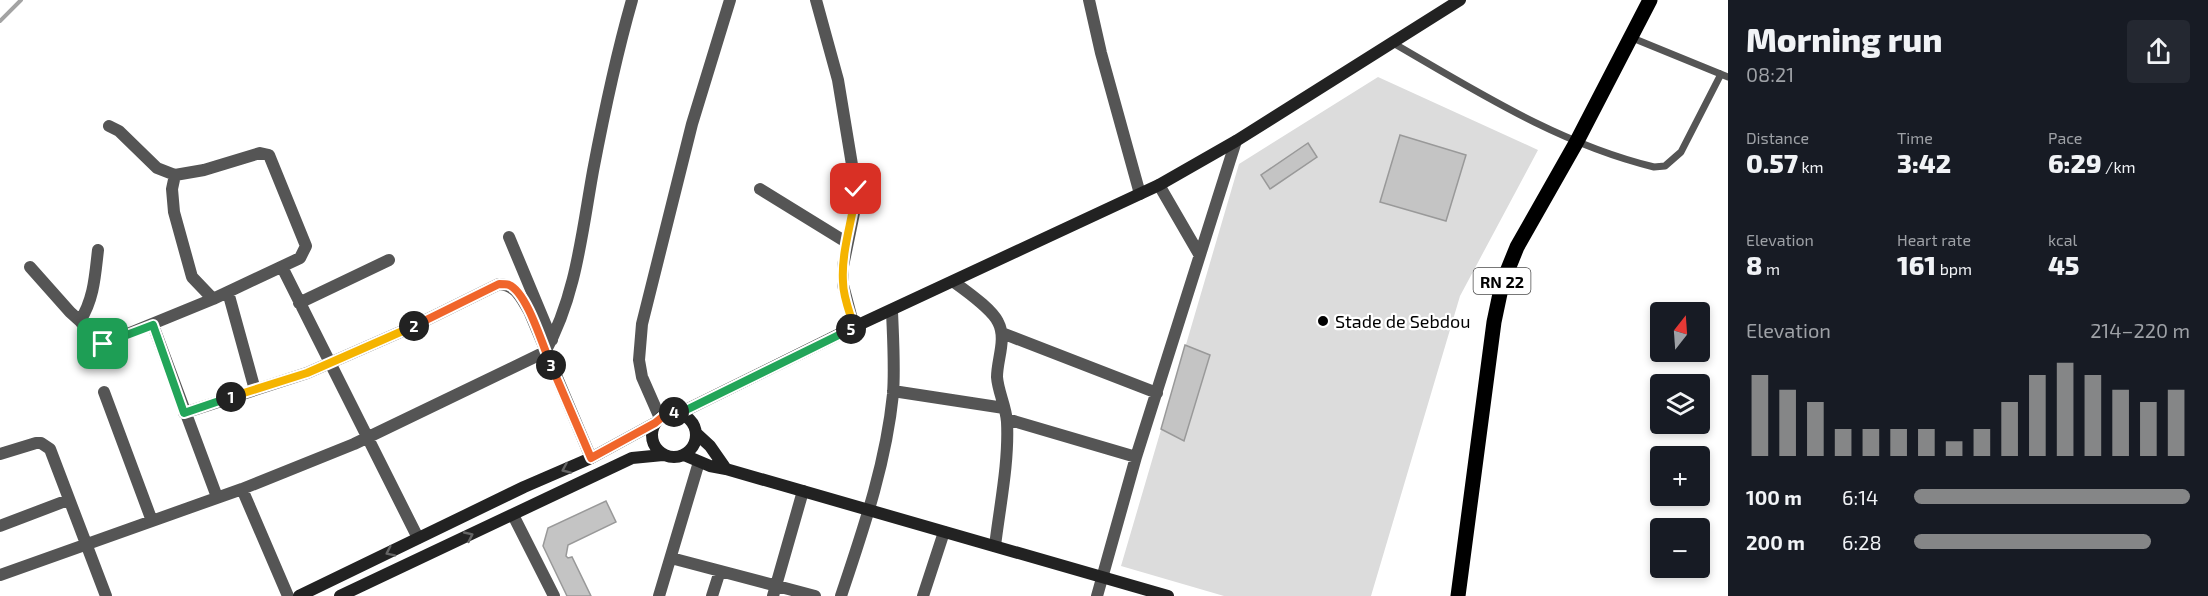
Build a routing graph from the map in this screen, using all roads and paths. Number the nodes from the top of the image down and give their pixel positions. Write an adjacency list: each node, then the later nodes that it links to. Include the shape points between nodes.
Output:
1 (632, 0): 33 (street, via 610,86 571,287)
2 (730, 0): 44 (street, via 692,124 642,324 639,360)
3 (816, 0): 18 (street, via 838,80 856,189)
4 (1089, 0): 16 (street)
5 (1460, 0): 8 (main road)
6 (1650, 0): 7 (main road, RN 22)
7 (1630, 37): 9 (lane); 12 (main road, RN 22)
8 (1393, 43): 11 (main road); 12 (lane)
9 (1725, 76): 12 (lane, via 1681,152 1665,166 1634,162)
10 (109, 126): 13 (street, via 157,168)
11 (1236, 141): 14 (main road); 20 (street)
12 (1576, 143): 84 (main road, RN 22, via 1517,247 1502,284)
13 (175, 175): 23 (street, via 260,153 269,155 306,246 300,258); 26 (street, via 174,212 192,277)
14 (1159, 185): 16 (main road); 20 (street)
15 (760, 189): 18 (street)
16 (1140, 194): 24 (main road)
17 (509, 237): 33 (street)
18 (846, 242): 31 (street, via 843,285)
19 (98, 250): 29 (street, via 93,293)
20 (1199, 254): 39 (street)
21 (389, 260): 27 (street)
22 (30, 267): 29 (street)
23 (282, 267): 25 (street); 27 (street)
24 (954, 282): 28 (main road); 32 (street, via 990,311)
25 (228, 292): 26 (street); 36 (street)
26 (213, 299): 30 (street)
27 (299, 303): 35 (street)
28 (892, 311): 31 (main road); 37 (street)
29 (80, 321): 30 (street, via 95,341 103,344)
30 (153, 325): 41 (street)
31 (854, 327): 40 (main road)
32 (1002, 333): 39 (street); 43 (street, via 997,375)
33 (552, 340): 34 (street)
34 (545, 352): 35 (street, via 519,294 511,286 499,284); 46 (street); 51 (street)
35 (329, 364): 36 (street); 46 (street)
36 (255, 390): 41 (street)
37 (893, 391): 43 (street); 58 (street)
38 (104, 392): 60 (street)
39 (1157, 393): 50 (street)
40 (708, 398): 42 (main road); 45 (main road, via 700,411)
41 (184, 413): 56 (street)
42 (680, 413): 44 (main road, via 673,412); 45 (main road, via 687,416)
43 (1005, 413): 50 (street); 65 (street, via 1005,460)
44 (658, 420): 48 (main road, via 652,437); 51 (main road)
45 (696, 431): 49 (main road, via 694,447); 53 (main road)
46 (368, 438): 54 (street); 63 (street)
47 (0, 454): 57 (street, via 36,443 48,446)
48 (663, 455): 49 (main road); 59 (main road, via 632,458)
49 (684, 455): 52 (main road)
50 (1136, 457): 69 (street)
51 (591, 458): 63 (main road, one-way to 63)
52 (699, 462): 53 (main road); 66 (street)
53 (726, 469): 55 (main road)
54 (242, 489): 56 (street); 73 (street)
55 (803, 492): 58 (main road); 71 (street)
56 (217, 497): 60 (street)
57 (68, 500): 61 (street); 64 (street)
58 (869, 511): 62 (main road); 80 (street)
59 (513, 515): 75 (main road, one-way to 59); 76 (street)
60 (152, 520): 64 (street)
61 (0, 526)
62 (944, 532): 65 (main road); 81 (street)
63 (418, 538): 70 (main road, one-way to 70)
64 (86, 545): 68 (street); 72 (street)
65 (994, 546): 69 (main road)
66 (671, 558): 67 (street); 77 (street)
67 (720, 570): 71 (street); 78 (street)
68 (0, 575)
69 (1103, 576): 82 (street); 83 (main road)
70 (336, 579): 74 (main road); 75 (street)
71 (774, 591): 79 (street)
72 (106, 596)
73 (288, 596)
74 (299, 596)
75 (338, 596)
76 (554, 596)
77 (659, 596)
78 (712, 596)
79 (815, 596)
80 (842, 596)
81 (923, 596)
82 (1097, 596)
83 (1168, 596)
84 (1458, 596)

